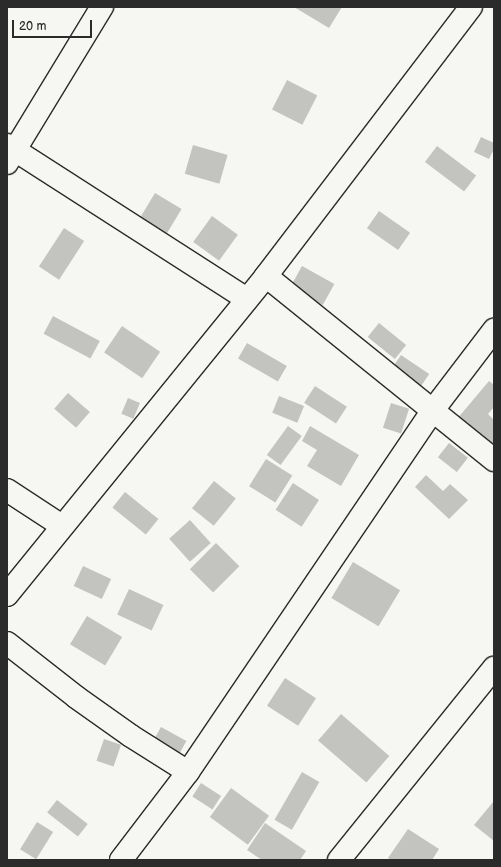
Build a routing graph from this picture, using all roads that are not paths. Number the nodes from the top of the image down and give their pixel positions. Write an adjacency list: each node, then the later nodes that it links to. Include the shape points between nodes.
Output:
1 (102, 7): 3 (street)
2 (471, 7): 4 (street)
3 (10, 153): 5 (street)
4 (266, 276): 5 (street); 7 (street)
5 (247, 299): 10 (street)
6 (494, 330): 7 (street)
7 (433, 410): 8 (street); 14 (street)
8 (494, 460)
9 (7, 490): 10 (street)
10 (62, 526): 11 (street)
11 (7, 595)
12 (7, 643): 14 (street, via 76,697)
13 (494, 668): 16 (street)
14 (188, 772): 15 (street)
15 (121, 860)
16 (339, 860)

